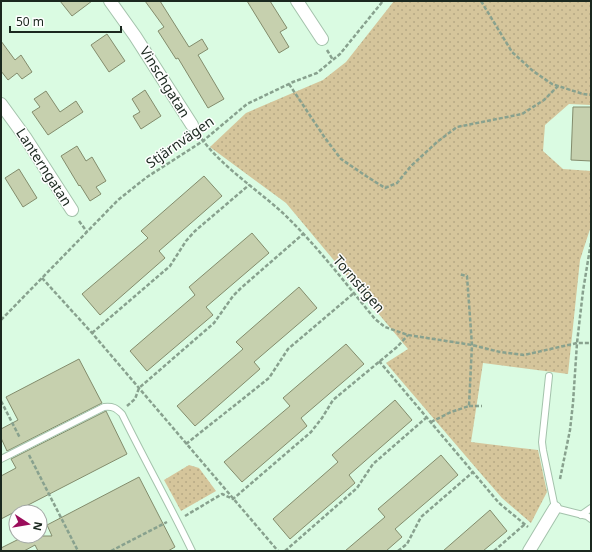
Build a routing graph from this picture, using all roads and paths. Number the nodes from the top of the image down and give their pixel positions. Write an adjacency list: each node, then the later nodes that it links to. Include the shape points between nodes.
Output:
1 (110, 1): 10 (street, Vinschgatan)
2 (297, 1): 5 (street)
3 (383, 1): 6 (path, Stjärnvägen, via 340,54 317,73)
4 (480, 1): 7 (path, via 512,52)
5 (322, 39)
6 (289, 84): 7 (path, via 341,159 385,188 396,183 437,142 457,128 522,114 544,100); 11 (path, Stjärnvägen, via 247,104)
7 (558, 86): 8 (path)
8 (591, 95)
9 (1, 104): 13 (street, Lanterngatan)
10 (192, 125)
11 (203, 141): 12 (path, Tornstigen, via 225,165); 17 (path, Stjärnvägen, via 118,200)
12 (249, 185): 14 (path, Tornstigen); 20 (path, via 195,231 170,266)
13 (72, 210)
14 (303, 234): 18 (path, Tornstigen); 27 (path, via 233,296 214,323)
15 (591, 242): 23 (path, via 582,291)
16 (459, 274): 24 (path, via 467,276)
17 (42, 278): 19 (path, Stjärnvägen); 20 (path)
18 (354, 293): 21 (path, Tornstigen, via 385,327); 34 (path, via 288,349 269,378)
19 (1, 320)
20 (92, 333): 27 (path)
21 (408, 335): 24 (path, Tornstigen); 25 (path)
22 (591, 343): 23 (path, Tornstigen)
23 (577, 344): 24 (path, Tornstigen, via 524,355); 38 (path, via 570,430)
24 (472, 345): 29 (path)
25 (379, 361): 32 (path); 39 (path, via 333,400 311,432)
26 (549, 376): 40 (lane, via 542,442)
27 (139, 388): 31 (path, via 135,400); 34 (path)
28 (1, 401): 35 (path)
29 (469, 406): 30 (path); 33 (path)
30 (482, 406)
31 (120, 411): 35 (lane, via 111,406 104,407); 43 (lane)
32 (427, 417): 33 (path); 52 (path, via 373,464 357,488)
33 (431, 422): 37 (path)
34 (186, 444): 39 (path)
35 (24, 447): 36 (lane); 48 (path)
36 (1, 459)
37 (474, 472): 45 (path, via 499,503); 53 (path, via 421,518 407,544)
38 (559, 486)
39 (233, 499): 43 (path, via 222,494); 51 (path)
40 (555, 508): 42 (lane); 46 (street)
41 (591, 508): 42 (lane)
42 (581, 515): 44 (lane)
43 (177, 519): 49 (path); 50 (lane)
44 (591, 519)
45 (525, 524): 46 (path); 54 (path)
46 (538, 536): 47 (street)
47 (531, 550)
48 (78, 551)
49 (111, 551)
50 (192, 551)
51 (278, 551)
52 (285, 551)
53 (398, 551)
54 (494, 551)

